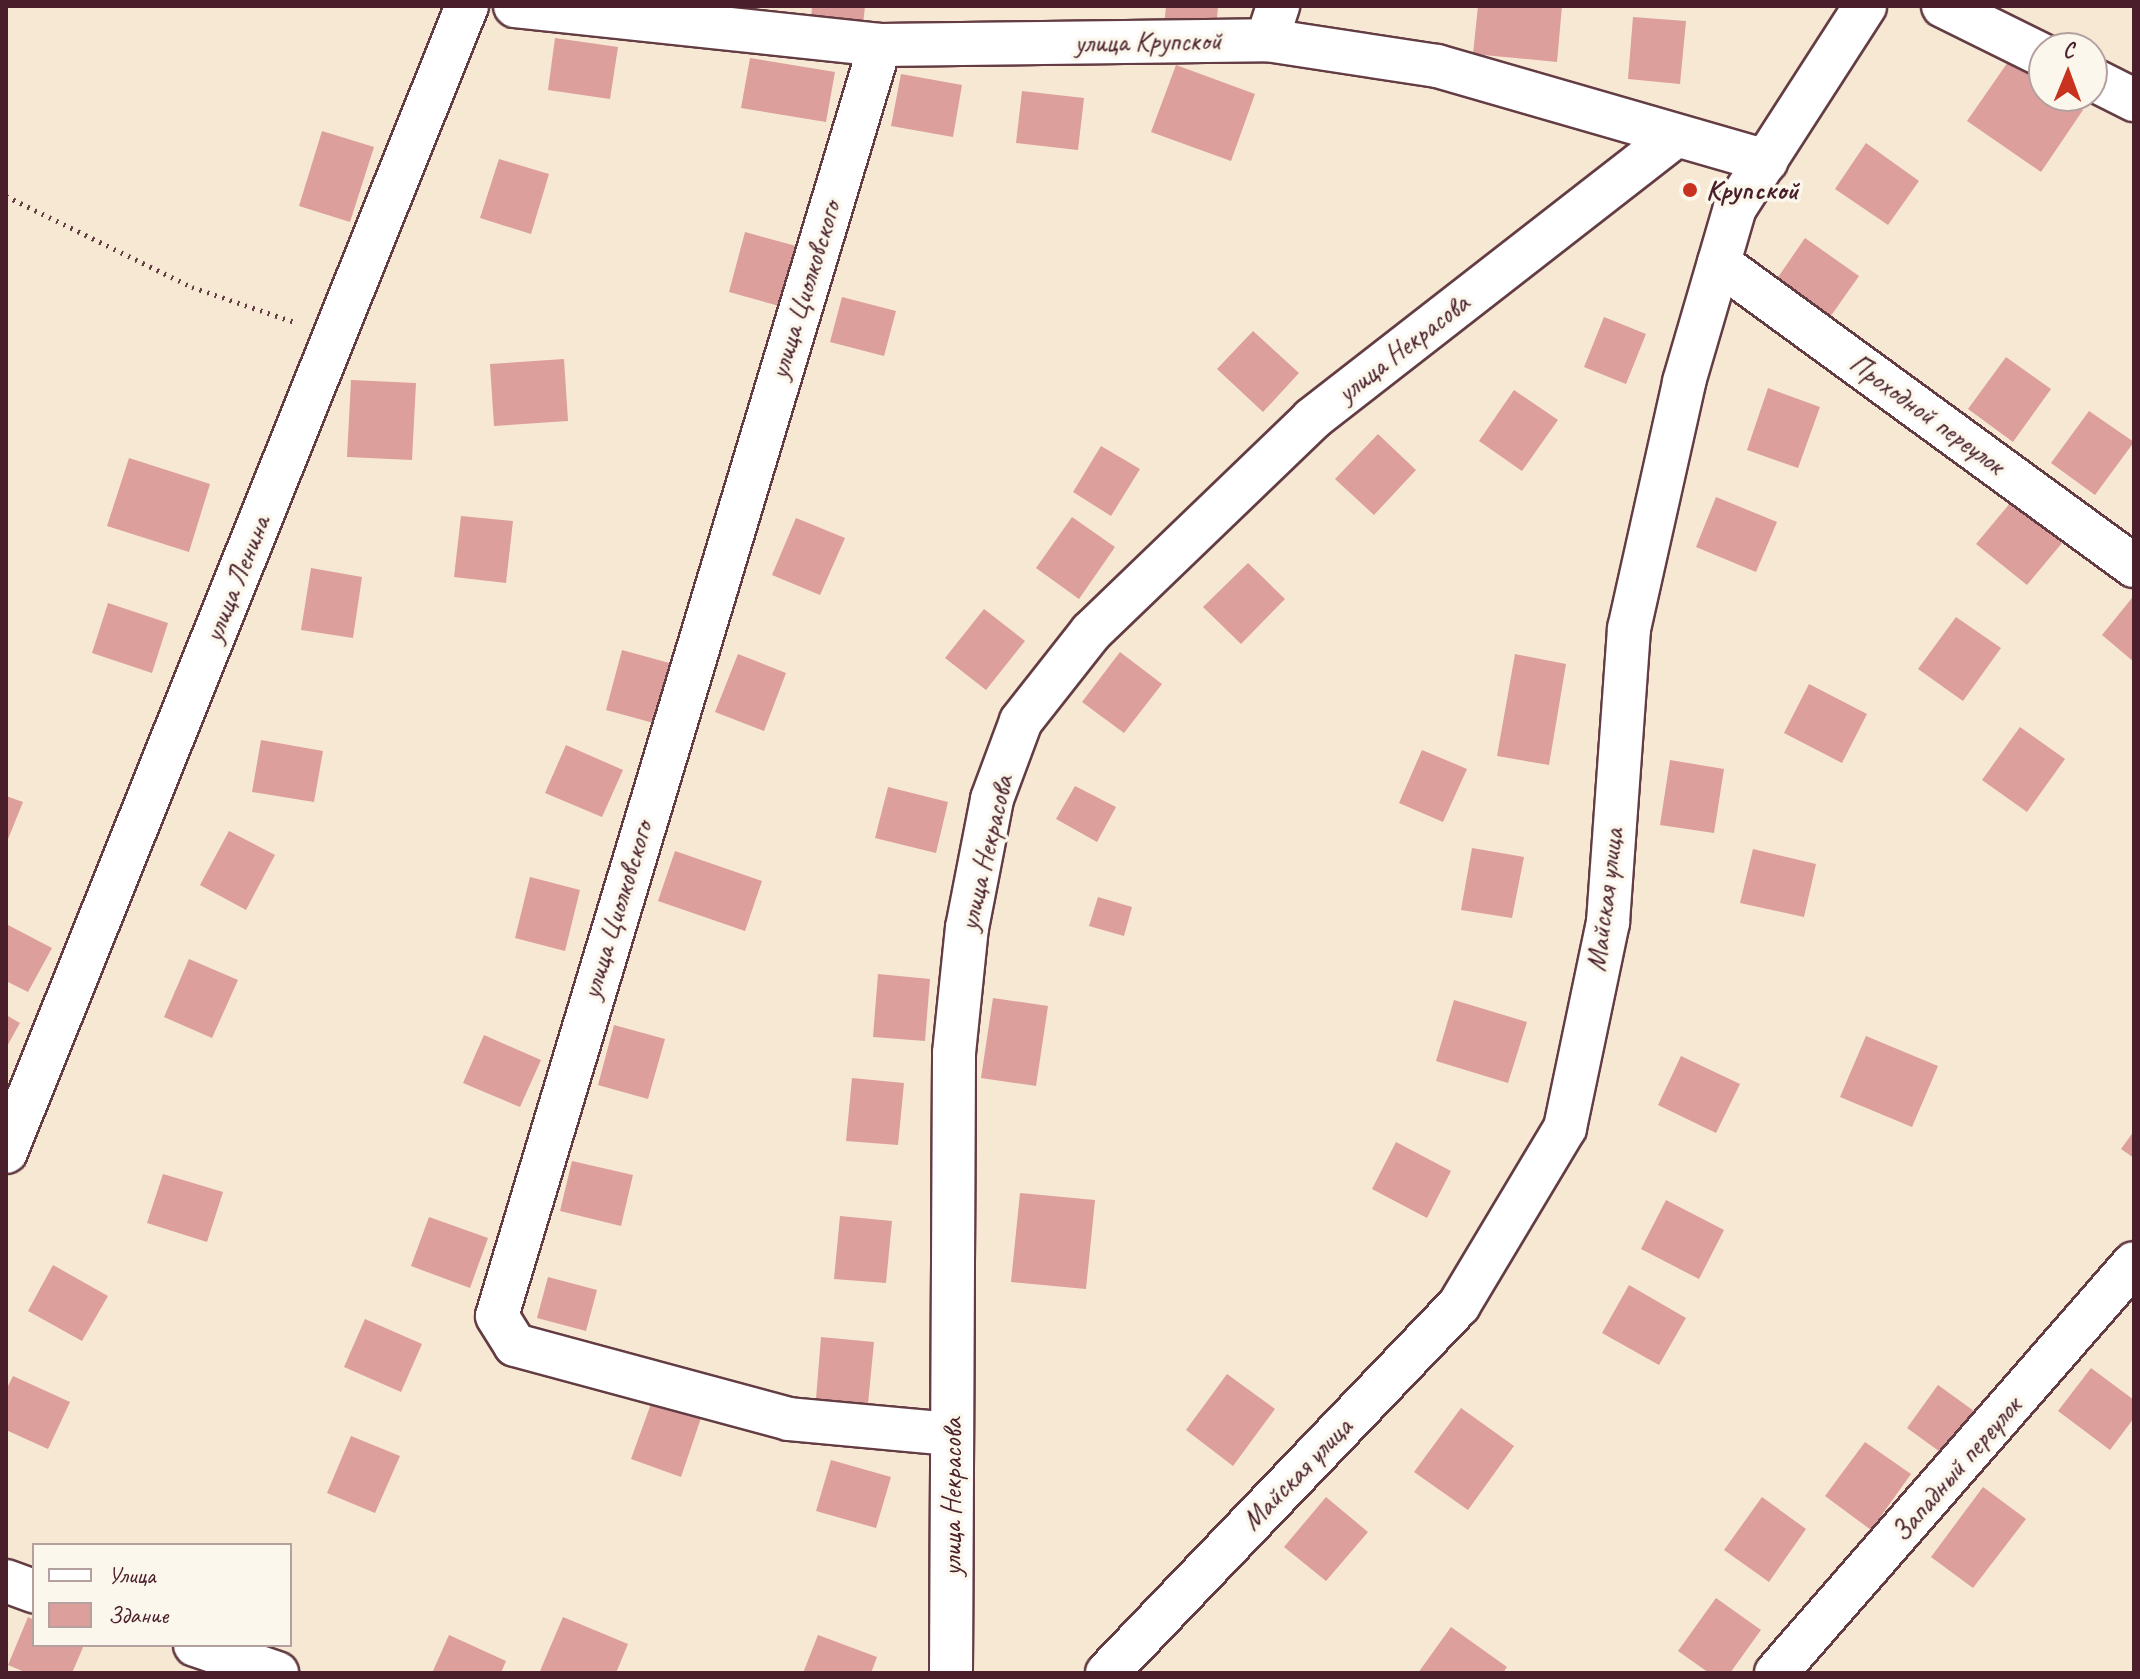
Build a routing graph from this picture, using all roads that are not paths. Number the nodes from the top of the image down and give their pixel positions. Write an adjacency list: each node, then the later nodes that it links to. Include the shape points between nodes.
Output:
1 (467, 6): 14 (street, улица Ленина)
2 (515, 6): 6 (street, улица Крупской)
3 (1865, 6): 11 (street, Майская улица)
4 (1943, 6): 7 (street)
5 (1272, 23): 6 (street, улица Крупской); 10 (street, улица Крупской, via 1579,103)
6 (880, 45): 16 (street, улица Циолковского, via 497,1316 515,1345 789,1419)
7 (2028, 48)
8 (2108, 87): 9 (street)
9 (2134, 100)
10 (1674, 137): 11 (street, улица Крупской); 16 (street, улица Некрасова, via 1312,419 1091,632 1021,721 992,799 967,928 954,1053)
11 (1767, 161): 12 (street, Майская улица, via 1735,208)
12 (1719, 263): 13 (street, Проходной переулок); 22 (street, Майская улица, via 1684,382 1629,629 1608,922 1565,1128 1459,1305)
13 (2134, 566)
14 (6, 1152)
15 (2134, 1263): 23 (street, Западный переулок)
16 (951, 1434): 21 (street, улица Некрасова)
17 (6, 1581): 18 (street)
18 (32, 1590)
19 (201, 1647): 20 (street)
20 (277, 1673)
21 (951, 1673)
22 (1107, 1673)
23 (1776, 1673)

